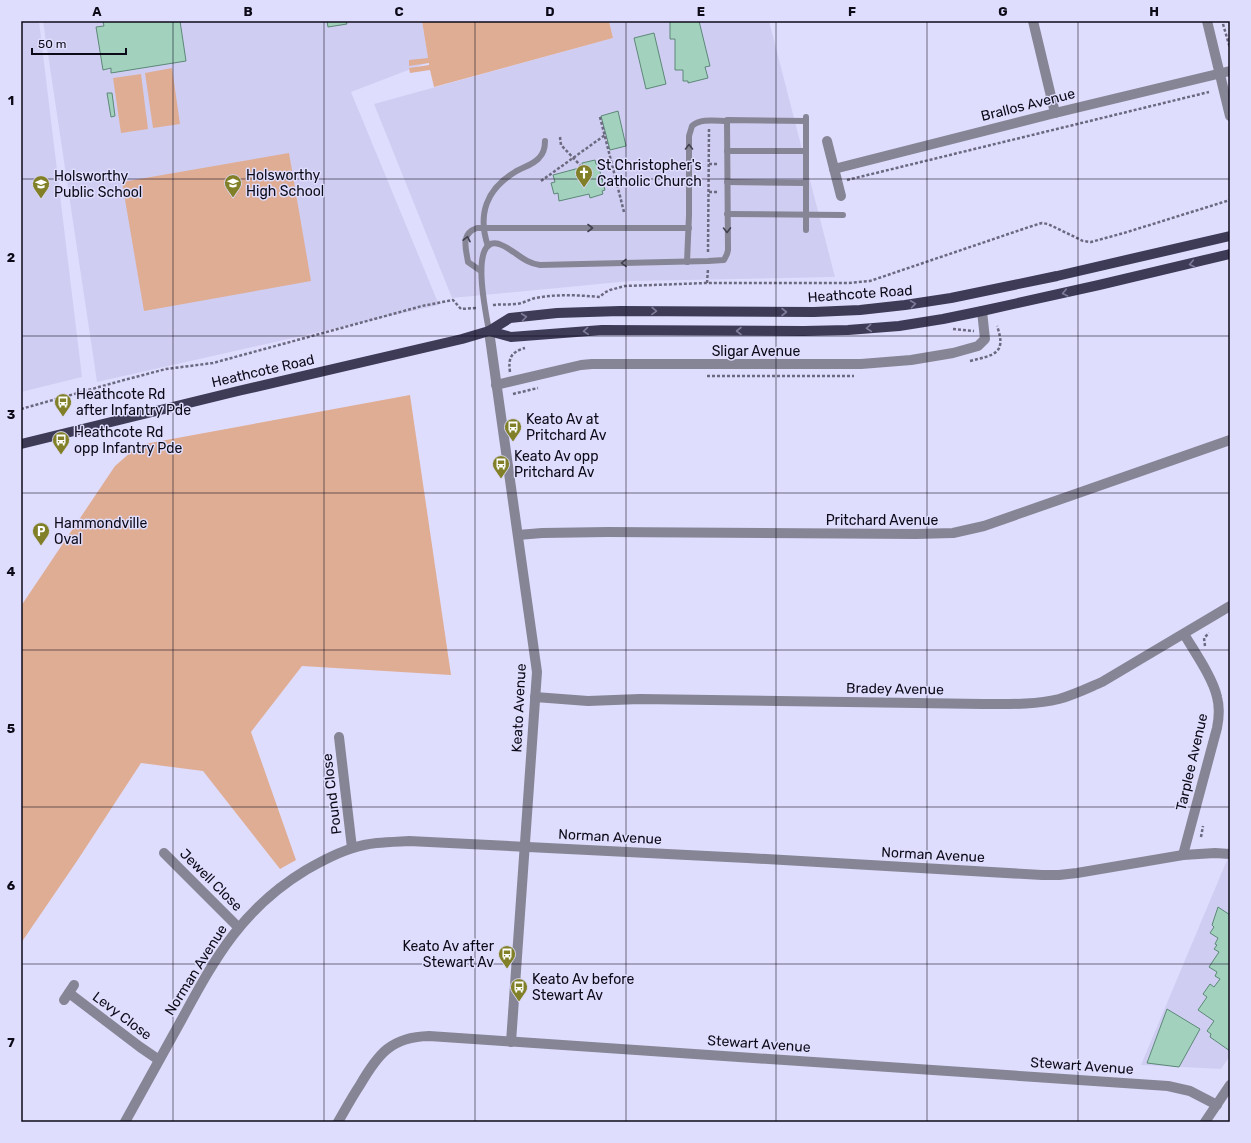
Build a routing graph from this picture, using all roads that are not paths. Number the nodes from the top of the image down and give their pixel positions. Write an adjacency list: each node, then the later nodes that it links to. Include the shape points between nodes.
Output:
1 (1033, 21): 4 (street)
2 (1207, 21): 3 (street)
3 (1225, 73): 4 (street, Brallos Avenue); 5 (street)
4 (1055, 113): 11 (street, Brallos Avenue)
5 (1230, 116)
6 (727, 121): 9 (lane); 10 (lane, via 806,119); 19 (lane, one-way to 6, via 690,128 700,121)
7 (545, 141): 18 (lane, via 543,151 537,160 514,172 493,190 485,208)
8 (827, 141): 11 (street)
9 (727, 151): 10 (lane); 12 (lane)
10 (806, 151): 13 (lane)
11 (834, 169): 14 (street)
12 (727, 182): 13 (lane); 15 (lane)
13 (806, 183): 16 (lane)
14 (840, 196)
15 (727, 214): 16 (lane); 24 (lane, one-way to 24, via 727,254 724,260)
16 (806, 215): 17 (lane); 20 (lane)
17 (844, 215)
18 (484, 228): 19 (lane, one-way to 19); 22 (lane); 25 (lane, one-way to 18, via 468,262 466,239 472,230)
19 (689, 228): 24 (lane)
20 (806, 230)
21 (1230, 236): 27 (main road, Heathcote Road, one-way to 21, via 510,318 557,313 814,312 904,306 1057,276)
22 (488, 246): 24 (lane, one-way to 22, via 540,265 530,263 496,243); 25 (lane, via 483,254)
23 (1230, 254): 26 (main road, one-way to 26)
24 (687, 262)
25 (481, 271): 27 (lane)
26 (982, 311): 27 (main road, one-way to 27, via 899,326 841,330 602,330 511,337); 28 (street, Sligar Avenue, via 985,339 981,344 933,357 841,365 592,364)
27 (489, 331): 28 (street, Keato Avenue); 30 (main road, Heathcote Road)
28 (496, 385): 31 (street, Keato Avenue)
29 (1230, 440): 31 (street, Pritchard Avenue, via 1006,519 953,533 579,532)
30 (21, 444)
31 (518, 535): 34 (street, Keato Avenue, via 536,662)
32 (1230, 606): 33 (street, Bradey Avenue)
33 (1184, 634): 34 (street, Bradey Avenue, via 1087,689 1060,699 1033,703 640,699 588,701); 40 (street, Tarplee Avenue, via 1214,686 1219,717)
34 (536, 697): 36 (street, Keato Avenue)
35 (339, 737): 37 (street, Pound Close)
36 (524, 847): 37 (street, Norman Avenue, via 409,841); 40 (street, Norman Avenue, via 1042,875 1077,873); 43 (street, Keato Avenue)
37 (352, 848): 41 (street, Norman Avenue, via 315,865 282,885)
38 (164, 853): 41 (street, Jewell Close)
39 (1230, 854): 40 (street, Norman Avenue)
40 (1183, 855)
41 (238, 927): 44 (street, Norman Avenue, via 207,973)
42 (69, 993): 44 (street, Levy Close)
43 (511, 1042): 46 (street, Stewart Avenue, via 1168,1086 1190,1091); 48 (street, Stewart Avenue, via 429,1036 402,1040 376,1059)
44 (160, 1060): 47 (street, Norman Avenue)
45 (1230, 1085): 46 (street)
46 (1217, 1105): 49 (street)
47 (125, 1122)
48 (338, 1122)
49 (1205, 1122)

